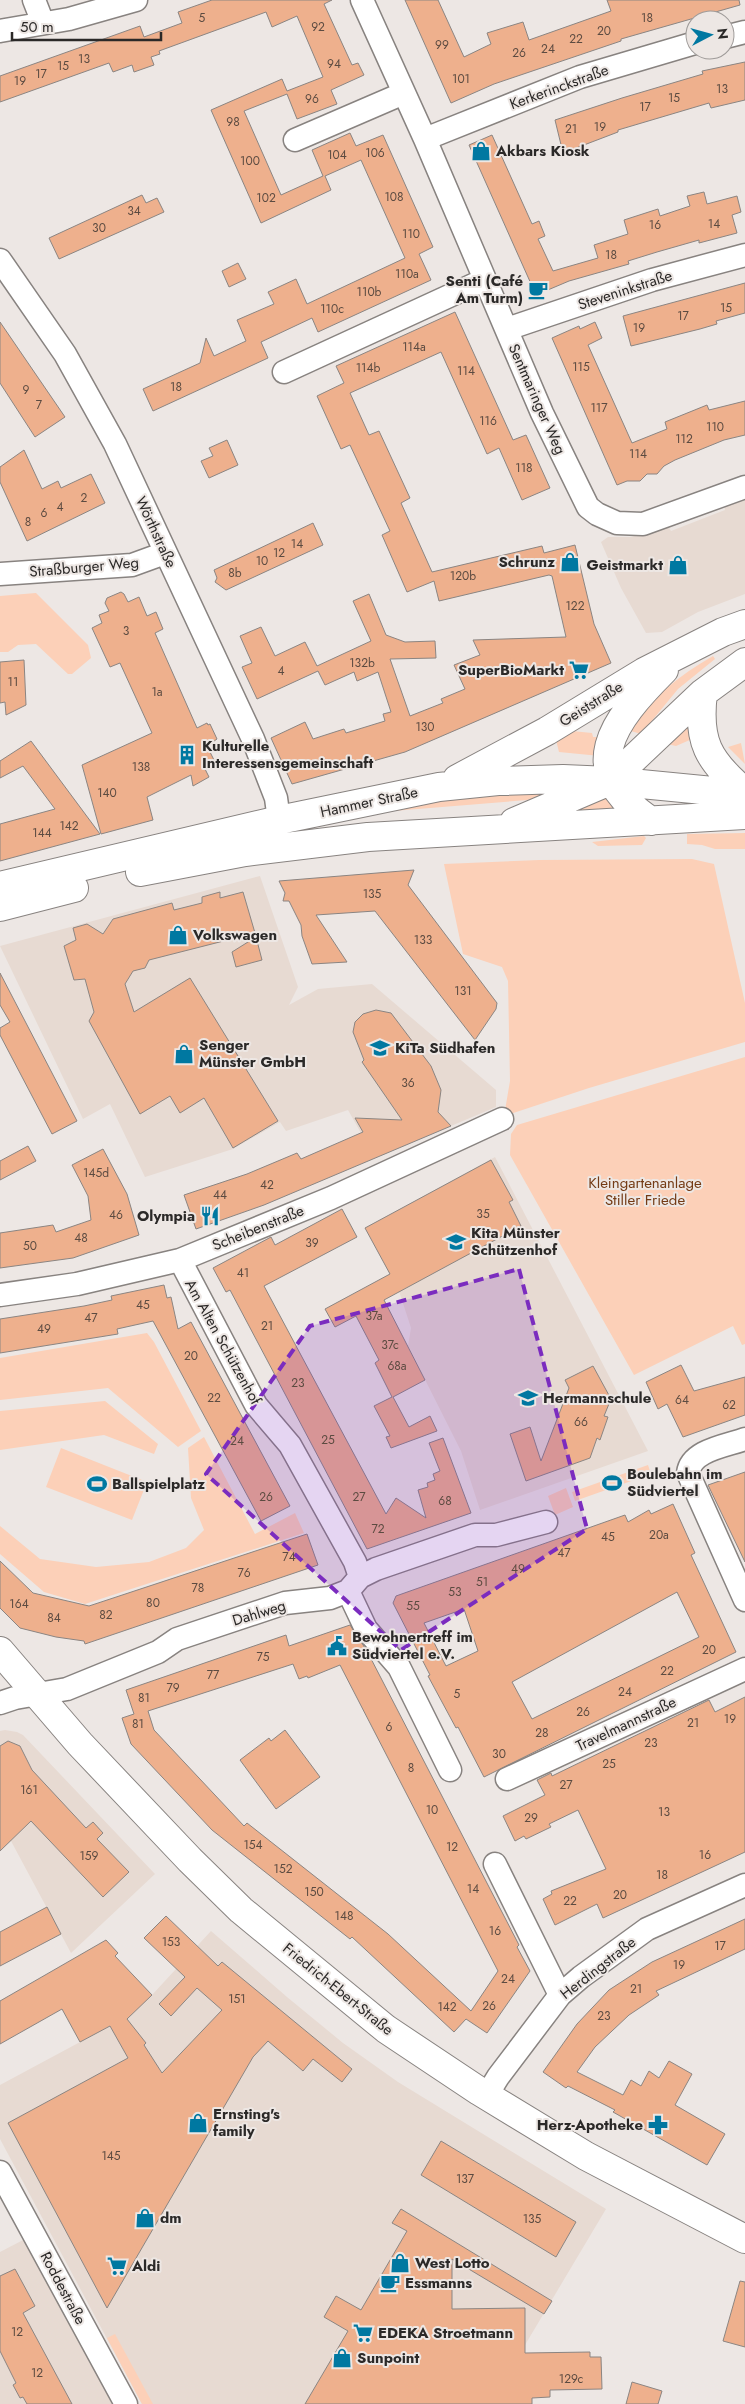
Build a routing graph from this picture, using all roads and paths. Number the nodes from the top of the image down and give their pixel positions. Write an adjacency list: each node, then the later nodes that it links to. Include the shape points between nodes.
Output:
1 (34, 0): 4 (street)
2 (136, 0): 4 (street)
3 (362, 0): 7 (street, Sentmaringer Weg)
4 (43, 23): 5 (street)
5 (0, 32)
6 (685, 46): 8 (street, Kerkerinckstraße, via 580,77)
7 (404, 94): 8 (street, Sentmaringer Weg); 9 (street)
8 (425, 139): 12 (street, Sentmaringer Weg)
9 (295, 140)
10 (745, 255): 13 (street, Steveninkstraße, via 652,280)
11 (0, 260): 16 (street, Wörthstraße, via 84,384)
12 (484, 280): 13 (street, Sentmaringer Weg); 14 (street)
13 (506, 329): 15 (street, Sentmaringer Weg, via 581,496 597,514 617,523 644,524)
14 (284, 372)
15 (745, 487)
16 (165, 553): 17 (street, Straßburger Weg, via 132,565); 26 (street, Wörthstraße, via 253,739 276,798)
17 (0, 574)
18 (745, 624): 19 (street, Geiststraße)
19 (679, 654): 22 (street, via 619,722 608,759); 23 (street, Geiststraße, via 614,689 548,731)
20 (745, 662): 21 (street)
21 (703, 693): 22 (street); 24 (street, via 701,728 708,753)
22 (610, 781): 23 (street, Hammer Straße, via 506,780); 24 (street, Hammer Straße); 27 (street, via 632,807); 28 (street)
23 (439, 787): 26 (street, Hammer Straße)
24 (745, 793)
25 (745, 816): 27 (street, Hammer Straße)
26 (279, 820): 29 (street, Hammer Straße)
27 (651, 822): 28 (street, Hammer Straße)
28 (488, 830): 30 (street, Hammer Straße, via 368,837 245,852 171,865)
29 (0, 886)
30 (0, 907)
31 (502, 1119): 32 (street, Scheibenstraße, via 331,1198)
32 (180, 1260): 33 (street, Scheibenstraße, via 77,1284); 36 (street, Am Alten Schützenhof, via 256,1405 290,1445 355,1562)
33 (0, 1295)
34 (745, 1439): 37 (street, via 694,1458 688,1473)
35 (546, 1522): 36 (street, Dahlweg, via 496,1535 475,1535 376,1569)
36 (354, 1584): 40 (street, Dahlweg, via 330,1598 285,1603 177,1639 158,1652 67,1689); 42 (street, Am Alten Schützenhof, via 366,1629 399,1667)
37 (745, 1600)
38 (0, 1651): 40 (street, Friedrich-Ebert-Straße)
39 (745, 1668): 43 (street, Travelmannstraße)
40 (38, 1694): 41 (street, Dahlweg); 47 (street, Friedrich-Ebert-Straße, via 86,1750 241,1910 386,2028)
41 (0, 1703)
42 (450, 1770)
43 (507, 1779)
44 (495, 1864): 46 (street)
45 (745, 1885): 46 (street, Herdingstraße, via 647,1929)
46 (560, 1995): 47 (street, Herdingstraße)
47 (487, 2095): 49 (street, Friedrich-Ebert-Straße, via 586,2156)
48 (0, 2172): 50 (street, Roddestraße)
49 (745, 2239)
50 (126, 2404)

